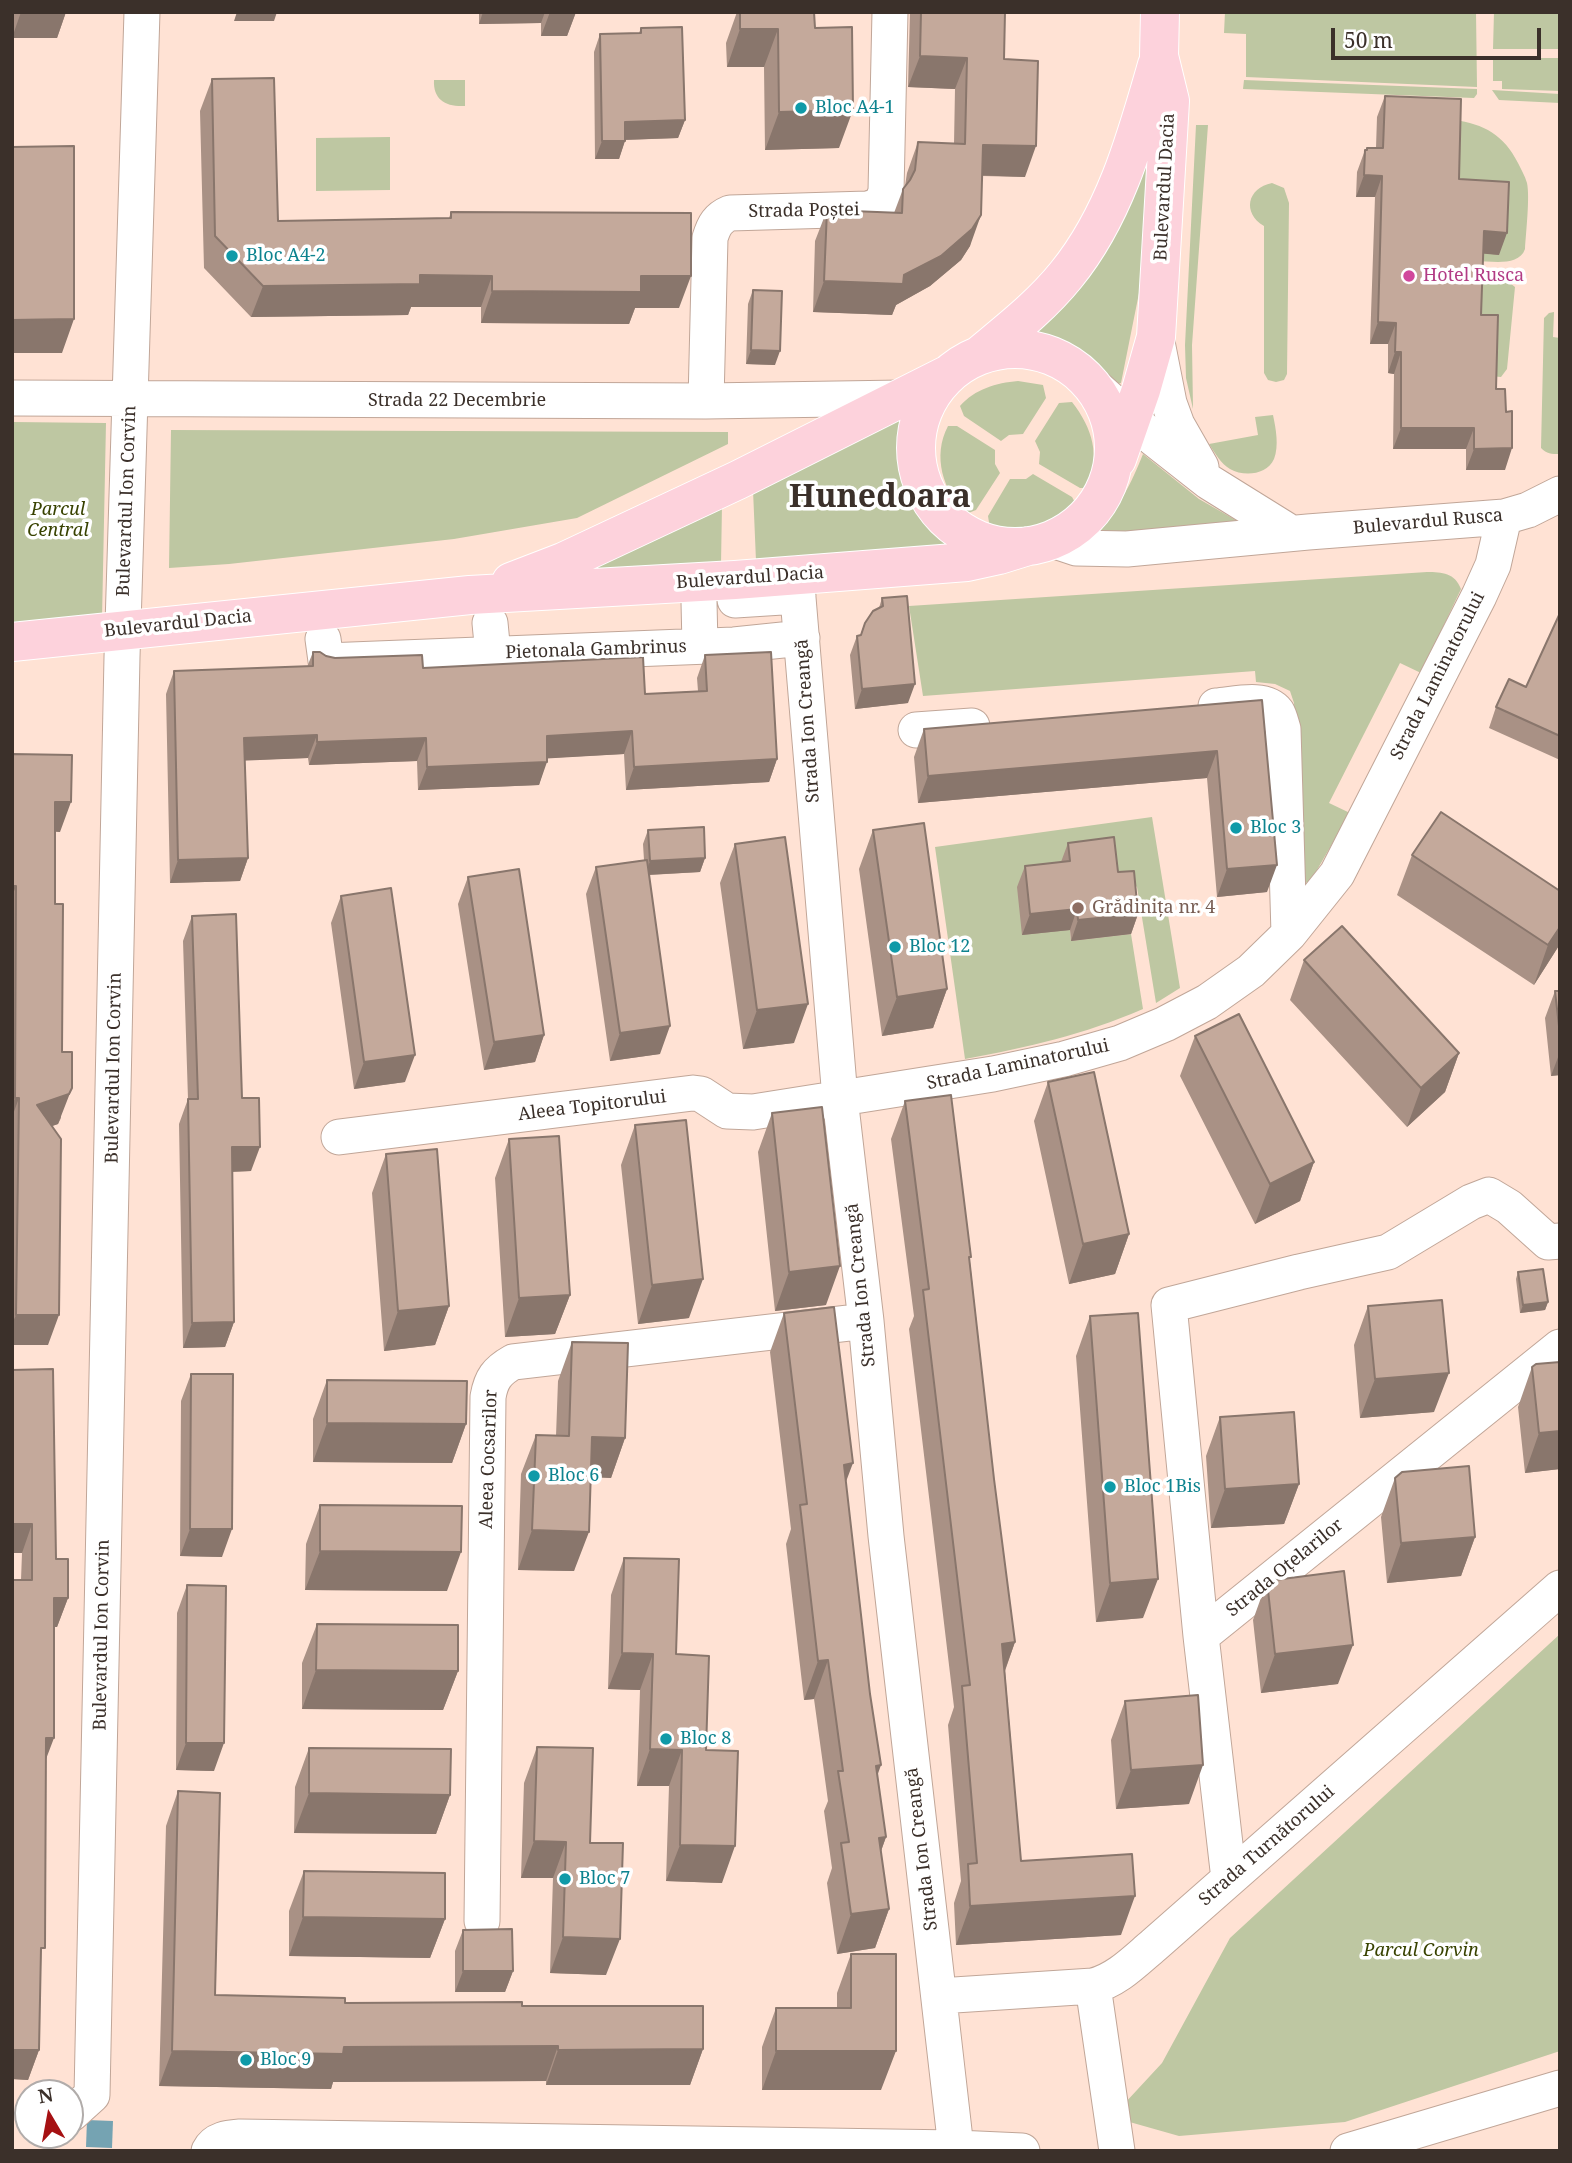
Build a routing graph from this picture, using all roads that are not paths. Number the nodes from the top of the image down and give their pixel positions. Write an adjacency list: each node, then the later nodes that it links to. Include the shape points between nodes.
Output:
1 (142, 12): 10 (street, Bulevardul Ion Corvin)
2 (890, 12): 11 (street, Strada Poștei, via 884,200 869,209 730,213 714,225)
3 (1160, 12): 4 (main road, Bulevardul Dacia)
4 (1159, 56): 5 (main road, Bulevardul Dacia, via 1170,101); 6 (main road, Bulevardul Dacia, via 1123,173 1086,247 1035,309)
5 (1156, 337): 12 (main road, Bulevardul Dacia); 14 (street, via 1177,425)
6 (965, 364): 7 (main road, via 1009,349 1039,352 1067,363); 9 (main road, Bulevardul Dacia); 18 (main road, via 931,395 919,421 920,477 933,503 972,537 996,546)
7 (1090, 382): 12 (street); 13 (main road, via 1105,404 1113,428)
8 (12, 398): 10 (street, Strada 22 Decembrie)
9 (902, 398): 11 (street, Strada 22 Decembrie); 22 (main road, Bulevardul Dacia, via 563,562)
10 (130, 399): 11 (street, Strada 22 Decembrie); 23 (street, Bulevardul Ion Corvin)
11 (706, 401)
12 (1132, 419): 13 (main road, Bulevardul Dacia); 14 (street)
13 (1109, 481): 18 (main road, via 1087,516 1071,530)
14 (1209, 482): 17 (street)
15 (1560, 494): 16 (street, Bulevardul Rusca)
16 (1504, 517): 17 (street, Bulevardul Rusca); 31 (street, Strada Laminatorului, via 1493,565 1337,874)
17 (1291, 533): 18 (street, Bulevardul Rusca, via 1127,549)
18 (1040, 543): 19 (main road, Bulevardul Dacia, via 967,562)
19 (797, 585): 20 (street); 22 (main road, Bulevardul Dacia, via 735,580); 25 (street, Strada Ion Creangă)
20 (736, 600)
21 (699, 602): 27 (street, Pietonala Gambrinus)
22 (484, 624): 23 (main road, Bulevardul Dacia); 24 (street, Pietonala Gambrinus, via 326,662); 27 (street, Pietonala Gambrinus)
23 (123, 630): 26 (main road, Bulevardul Dacia); 44 (street, Bulevardul Ion Corvin, via 92,2095)
24 (323, 639)
25 (802, 639): 27 (street, Pietonala Gambrinus); 32 (street, Strada Ion Creangă)
26 (12, 642)
27 (700, 646)
28 (1191, 708): 31 (street, via 1259,703 1278,714 1283,729)
29 (998, 724): 30 (street)
30 (916, 730)
31 (1289, 934): 32 (street, Strada Laminatorului, via 1251,971 1207,1002 1120,1043 993,1074)
32 (840, 1098): 33 (street, Aleea Topitorului, via 735,1112 693,1093); 35 (street, Strada Ion Creangă)
33 (339, 1137)
34 (1560, 1241): 38 (street, via 1548,1242 1489,1195 1388,1252 1168,1308)
35 (866, 1321): 40 (street, Aleea Cocsarilor, via 513,1362 492,1380 488,1397); 42 (street, Strada Ion Creangă)
36 (1560, 1347): 38 (street, Strada Oțelarilor)
37 (1560, 1588): 39 (street, Strada Turnătorului)
38 (1201, 1636): 39 (street)
39 (1229, 1879): 41 (street, Strada Turnătorului, via 1118,1975)
40 (482, 1922)
41 (1093, 1986): 42 (street); 48 (street)
42 (939, 1996): 45 (street, Strada Ion Creangă)
43 (1560, 2088): 49 (street)
44 (84, 2102)
45 (956, 2148): 46 (street, via 240,2137 218,2141); 47 (street)
46 (209, 2151)
47 (1021, 2151)
48 (1117, 2151)
49 (1348, 2151)

